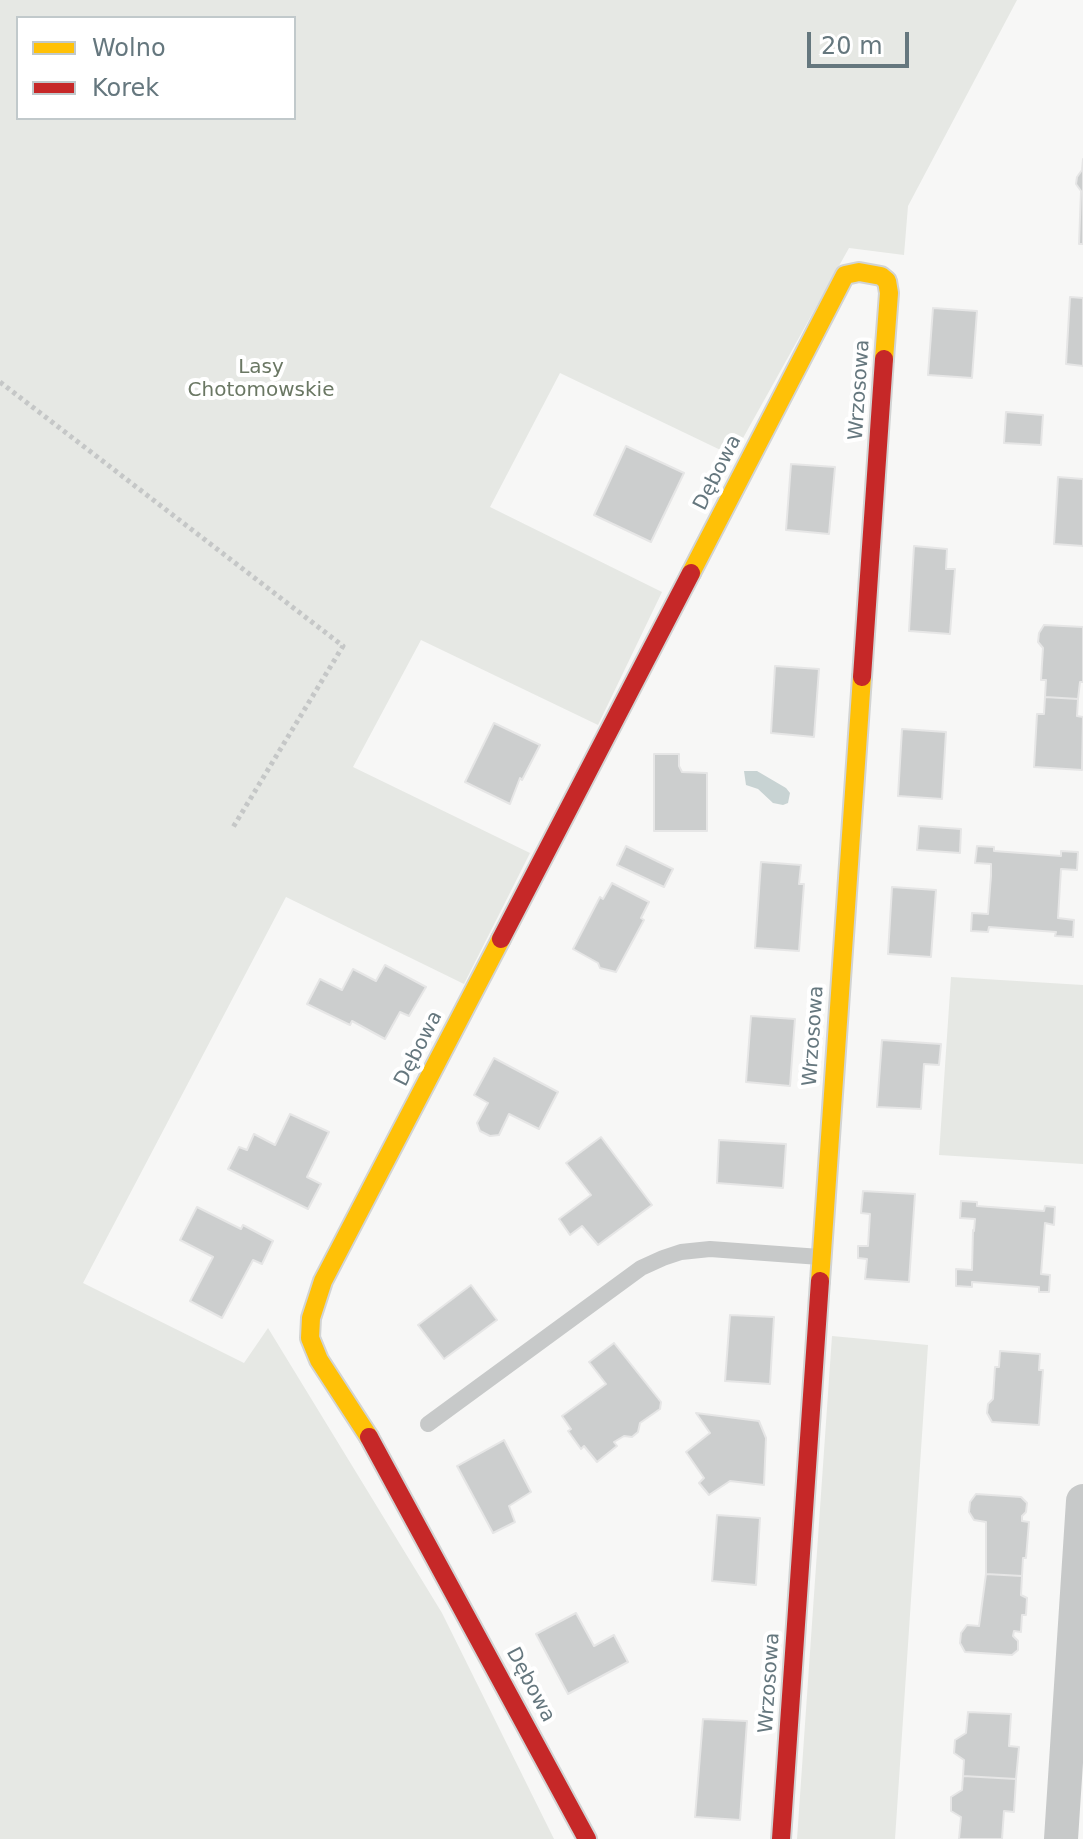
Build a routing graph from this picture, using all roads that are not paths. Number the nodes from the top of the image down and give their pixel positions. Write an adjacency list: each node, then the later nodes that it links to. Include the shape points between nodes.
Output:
1 (845, 275): 2 (street, Wrzosowa, via 881,276 889,293); 5 (street, Dębowa, via 323,1281 311,1318 310,1338 319,1360 383,1459)
2 (821, 1257): 3 (lane, via 710,1249 663,1258 641,1268); 6 (street, Wrzosowa)
3 (428, 1424)
4 (1083, 1501): 7 (street)
5 (587, 1839)
6 (781, 1839)
7 (1061, 1839)

